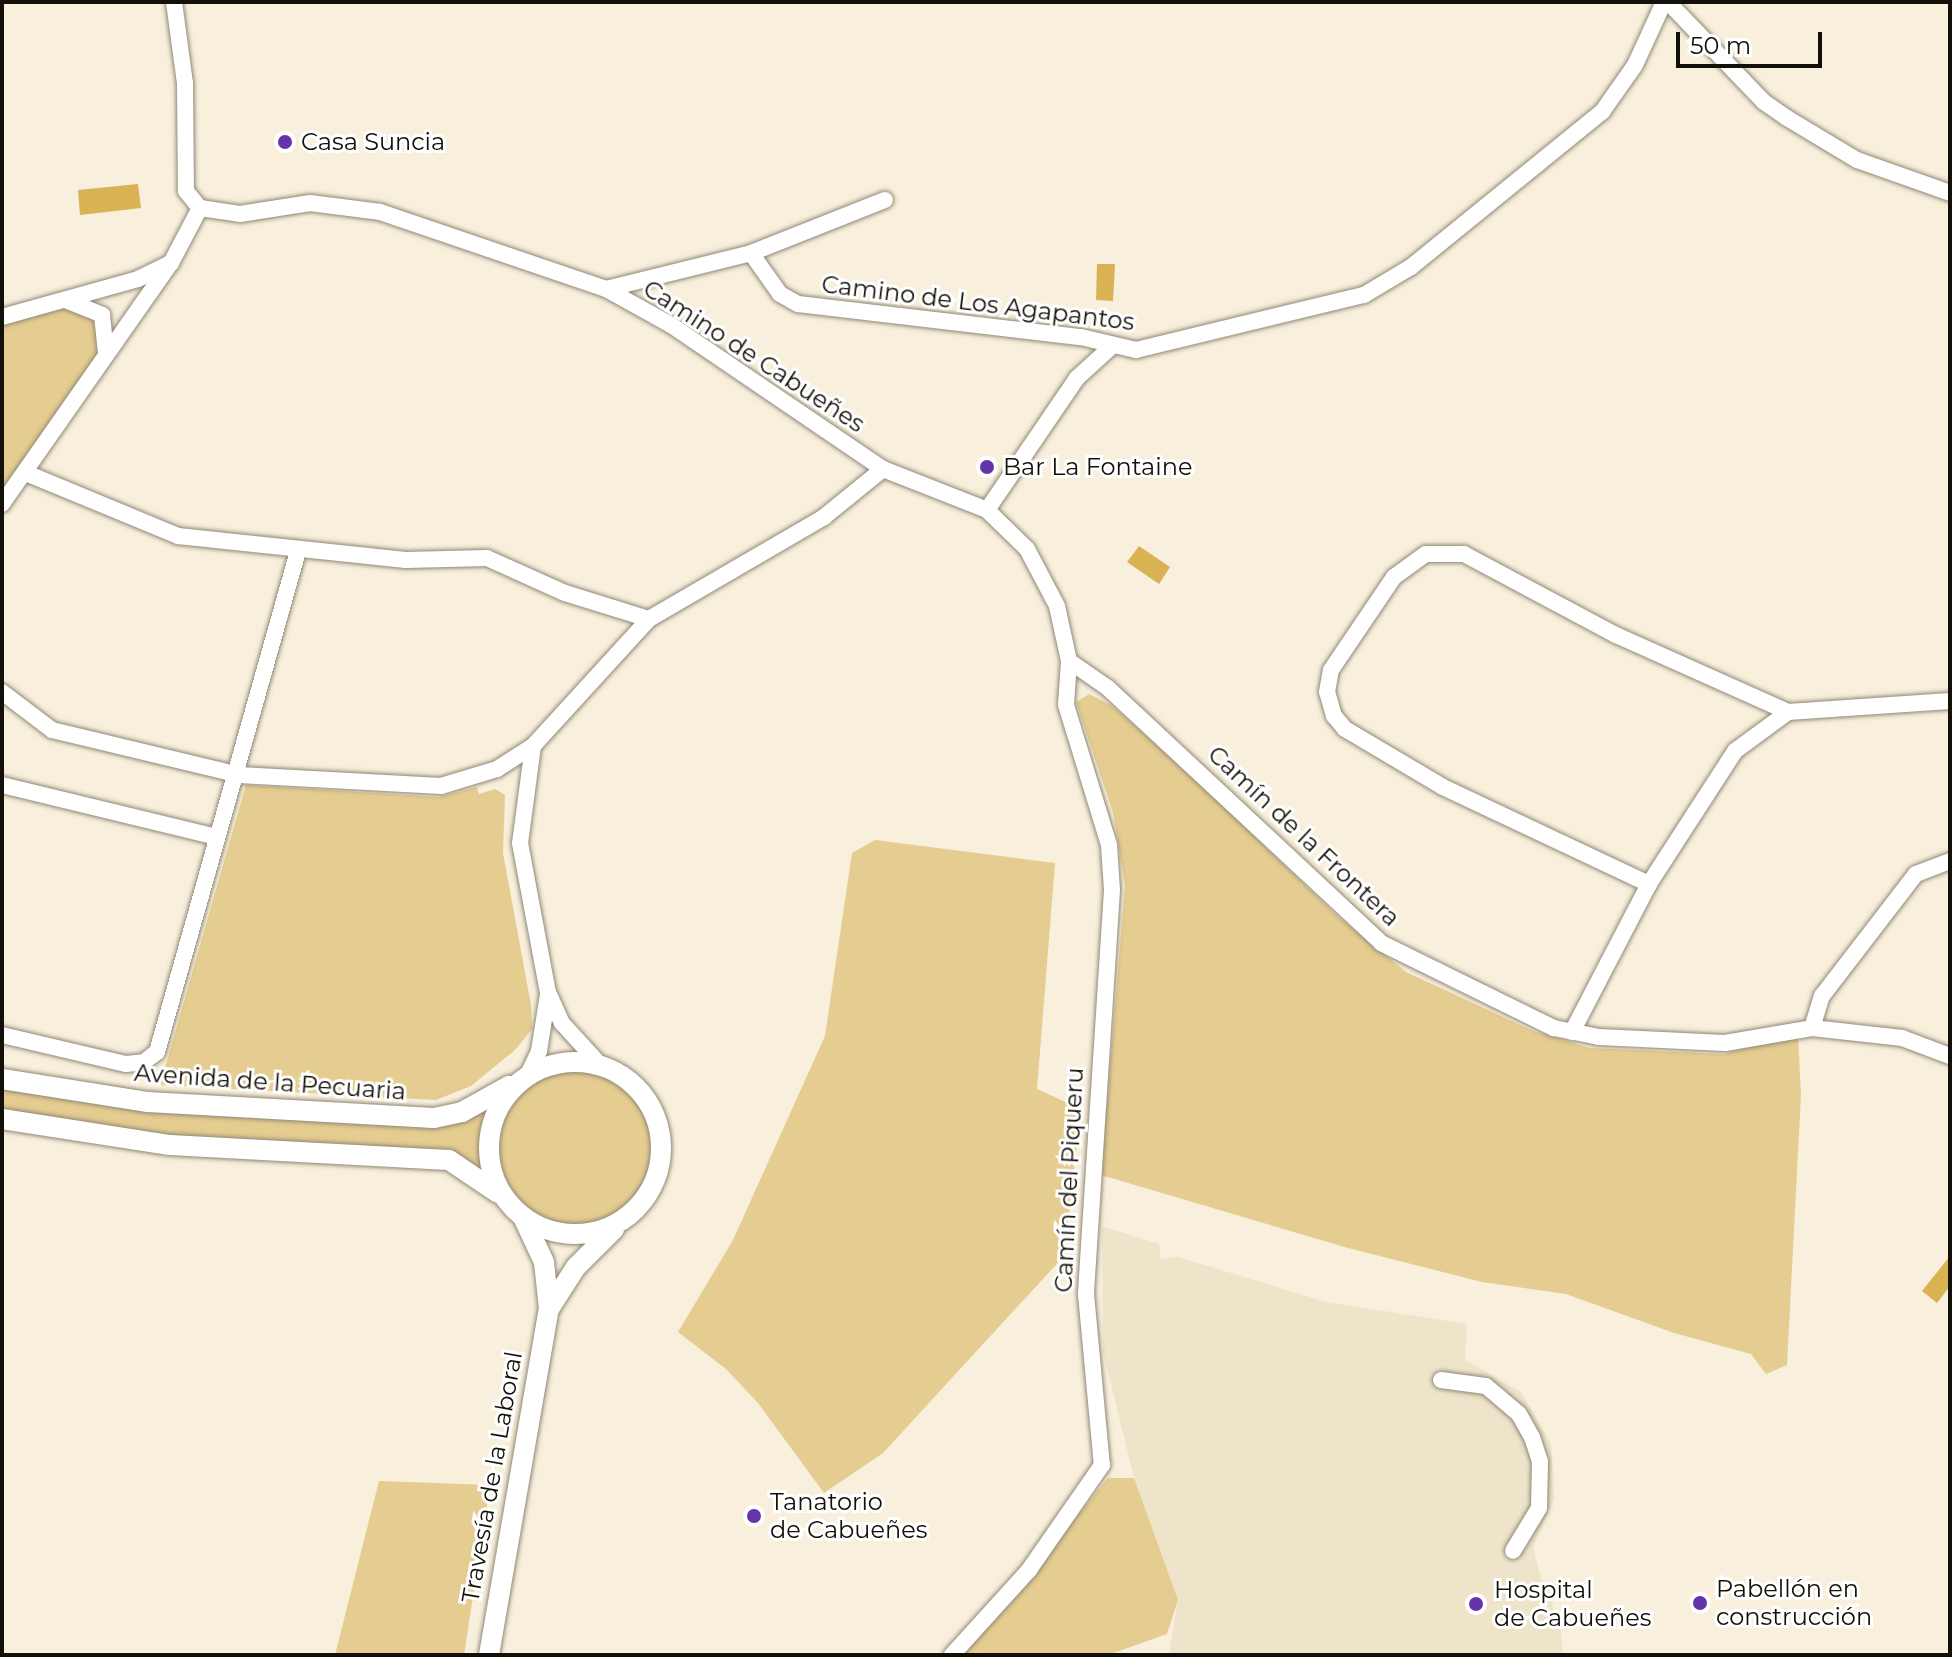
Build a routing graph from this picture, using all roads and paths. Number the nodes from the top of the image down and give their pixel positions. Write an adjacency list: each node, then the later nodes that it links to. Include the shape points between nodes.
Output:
1 (174, 2): 5 (street, via 185,83 186,191)
2 (1666, 2): 3 (street, via 1764,102 1787,118 1857,160); 11 (street, Camino de Los Agapantos, via 1635,65 1602,112 1411,267 1364,295 1136,350)
3 (1950, 193)
4 (885, 200): 6 (street)
5 (200, 208): 7 (street); 8 (street, Camino de Cabueñes, via 240,214 310,203 368,210)
6 (751, 253): 8 (street); 11 (street, Camino de Los Agapantos, via 780,294 798,304 1081,337)
7 (171, 263): 9 (street); 12 (street, via 155,292)
8 (606, 289): 13 (street, Camino de Cabueñes, via 671,325)
9 (67, 301): 10 (street); 12 (street, via 102,315)
10 (2, 317)
11 (1111, 347): 16 (street, via 1077,378)
12 (106, 351): 14 (street)
13 (883, 469): 16 (street, Camino de Cabueñes); 18 (street, via 824,517)
14 (26, 473): 15 (street); 17 (street, via 165,533)
15 (2, 504)
16 (987, 510): 19 (street, Camino de Cabueñes, via 1027,549 1057,606)
17 (298, 551): 18 (street, via 406,560 487,558 565,593); 24 (street)
18 (649, 619): 23 (street)
19 (1069, 661): 31 (street, Camín de la Frontera, via 1108,688 1381,943 1540,1022); 45 (street, Camín del Piqueru, via 1066,705 1109,845 1112,890 1086,1294 1102,1465 1029,1570)
20 (2, 692): 24 (street, via 52,730)
21 (1950, 701): 22 (street)
22 (1788, 712): 28 (street, via 1735,751); 28 (street, via 1616,635 1464,554 1426,554 1394,577 1331,670 1327,692 1334,716 1345,729 1443,787)
23 (533, 746): 24 (street, via 497,769 441,786); 29 (street, via 520,843)
24 (239, 775): 26 (street)
25 (2, 785): 26 (street)
26 (217, 837): 32 (street, via 157,1052 144,1062 126,1064)
27 (1950, 861): 30 (street, via 1916,874 1822,996)
28 (1649, 884): 31 (street)
29 (548, 992): 34 (street, via 562,1023); 35 (street, via 539,1051)
30 (1812, 1028): 31 (street, Camín de la Frontera, via 1725,1043); 33 (street, Camín de la Frontera, via 1902,1038)
31 (1572, 1032)
32 (2, 1035)
33 (1950, 1056)
34 (601, 1066): 35 (street, via 569,1061); 40 (street, via 640,1091 661,1141 655,1181)
35 (527, 1077): 36 (street, Avenida de la Pecuaria, via 462,1112 434,1118 148,1102); 38 (street, via 493,1116 489,1166)
36 (2, 1079)
37 (2, 1119): 38 (street, via 170,1145 449,1160)
38 (503, 1197): 39 (street)
39 (523, 1217): 40 (street, via 549,1229 589,1235); 41 (street, Travesía de la Laboral, via 544,1262)
40 (626, 1218): 41 (street, Travesía de la Laboral, via 576,1267)
41 (549, 1309): 44 (street, Travesía de la Laboral)
42 (1441, 1380): 43 (street, via 1486,1386 1519,1414 1532,1437 1540,1461 1539,1508)
43 (1513, 1551)
44 (489, 1655)
45 (952, 1655)

